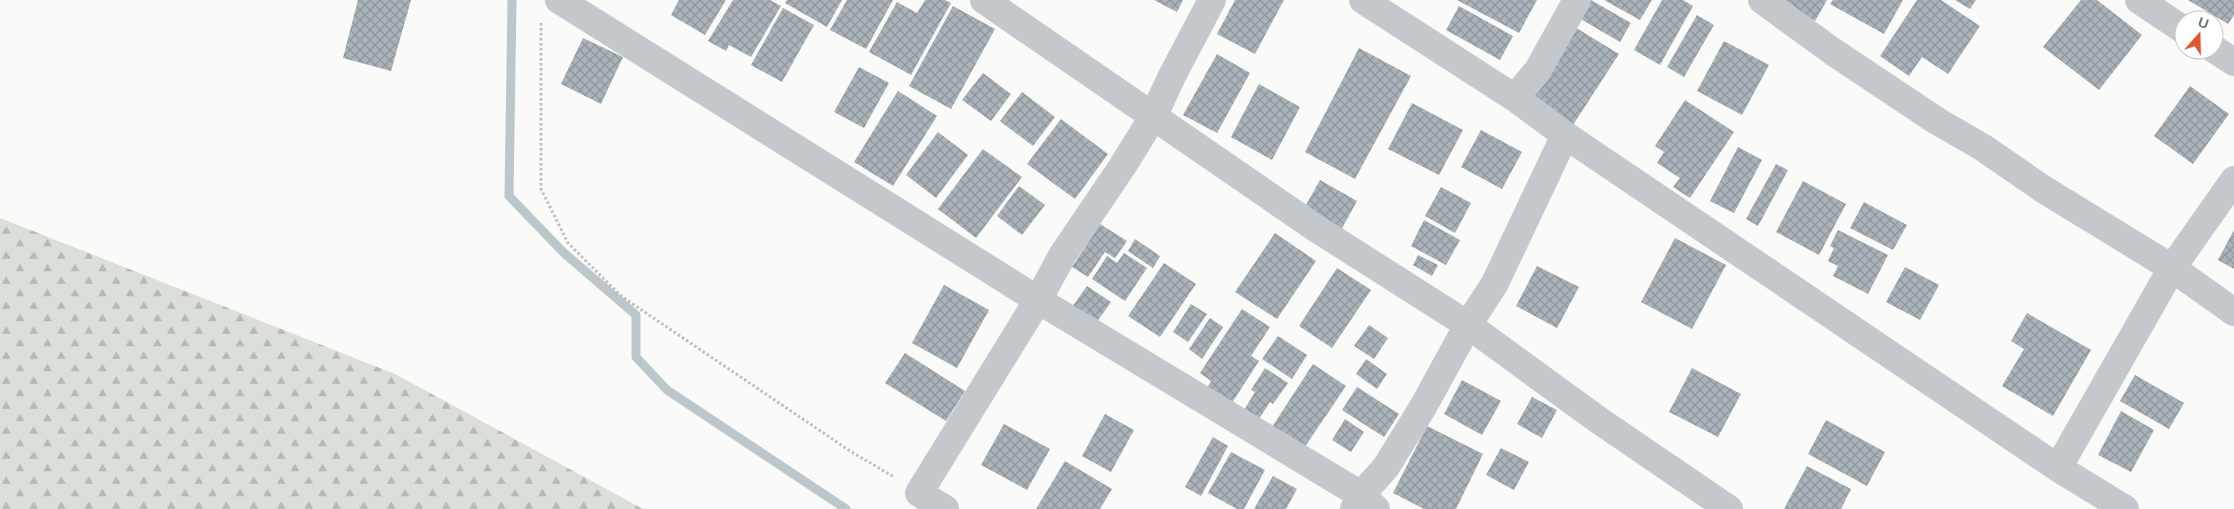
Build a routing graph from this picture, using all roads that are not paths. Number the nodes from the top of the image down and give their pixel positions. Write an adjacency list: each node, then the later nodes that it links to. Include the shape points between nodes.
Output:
1 (559, 0): 14 (street)
2 (984, 0): 10 (street)
3 (1212, 0): 10 (street)
4 (1363, 0): 9 (street)
5 (1577, 0): 9 (street, via 1538,70)
6 (1762, 0): 13 (street, via 1937,121)
7 (2139, 0): 8 (street)
8 (2174, 23)
9 (1515, 98): 11 (street)
10 (1153, 117): 14 (street, via 1063,254); 16 (street, via 1314,227)
11 (1566, 135): 16 (street, via 1495,283); 17 (street)
12 (2234, 180): 13 (street)
13 (2172, 268): 15 (street); 17 (street)
14 (1038, 300): 18 (street); 20 (street, via 919,493)
15 (2234, 312)
16 (1468, 325): 18 (street); 21 (street)
17 (2058, 468): 19 (street)
18 (1364, 504)
19 (2110, 505)
20 (945, 509)
21 (1729, 509)

